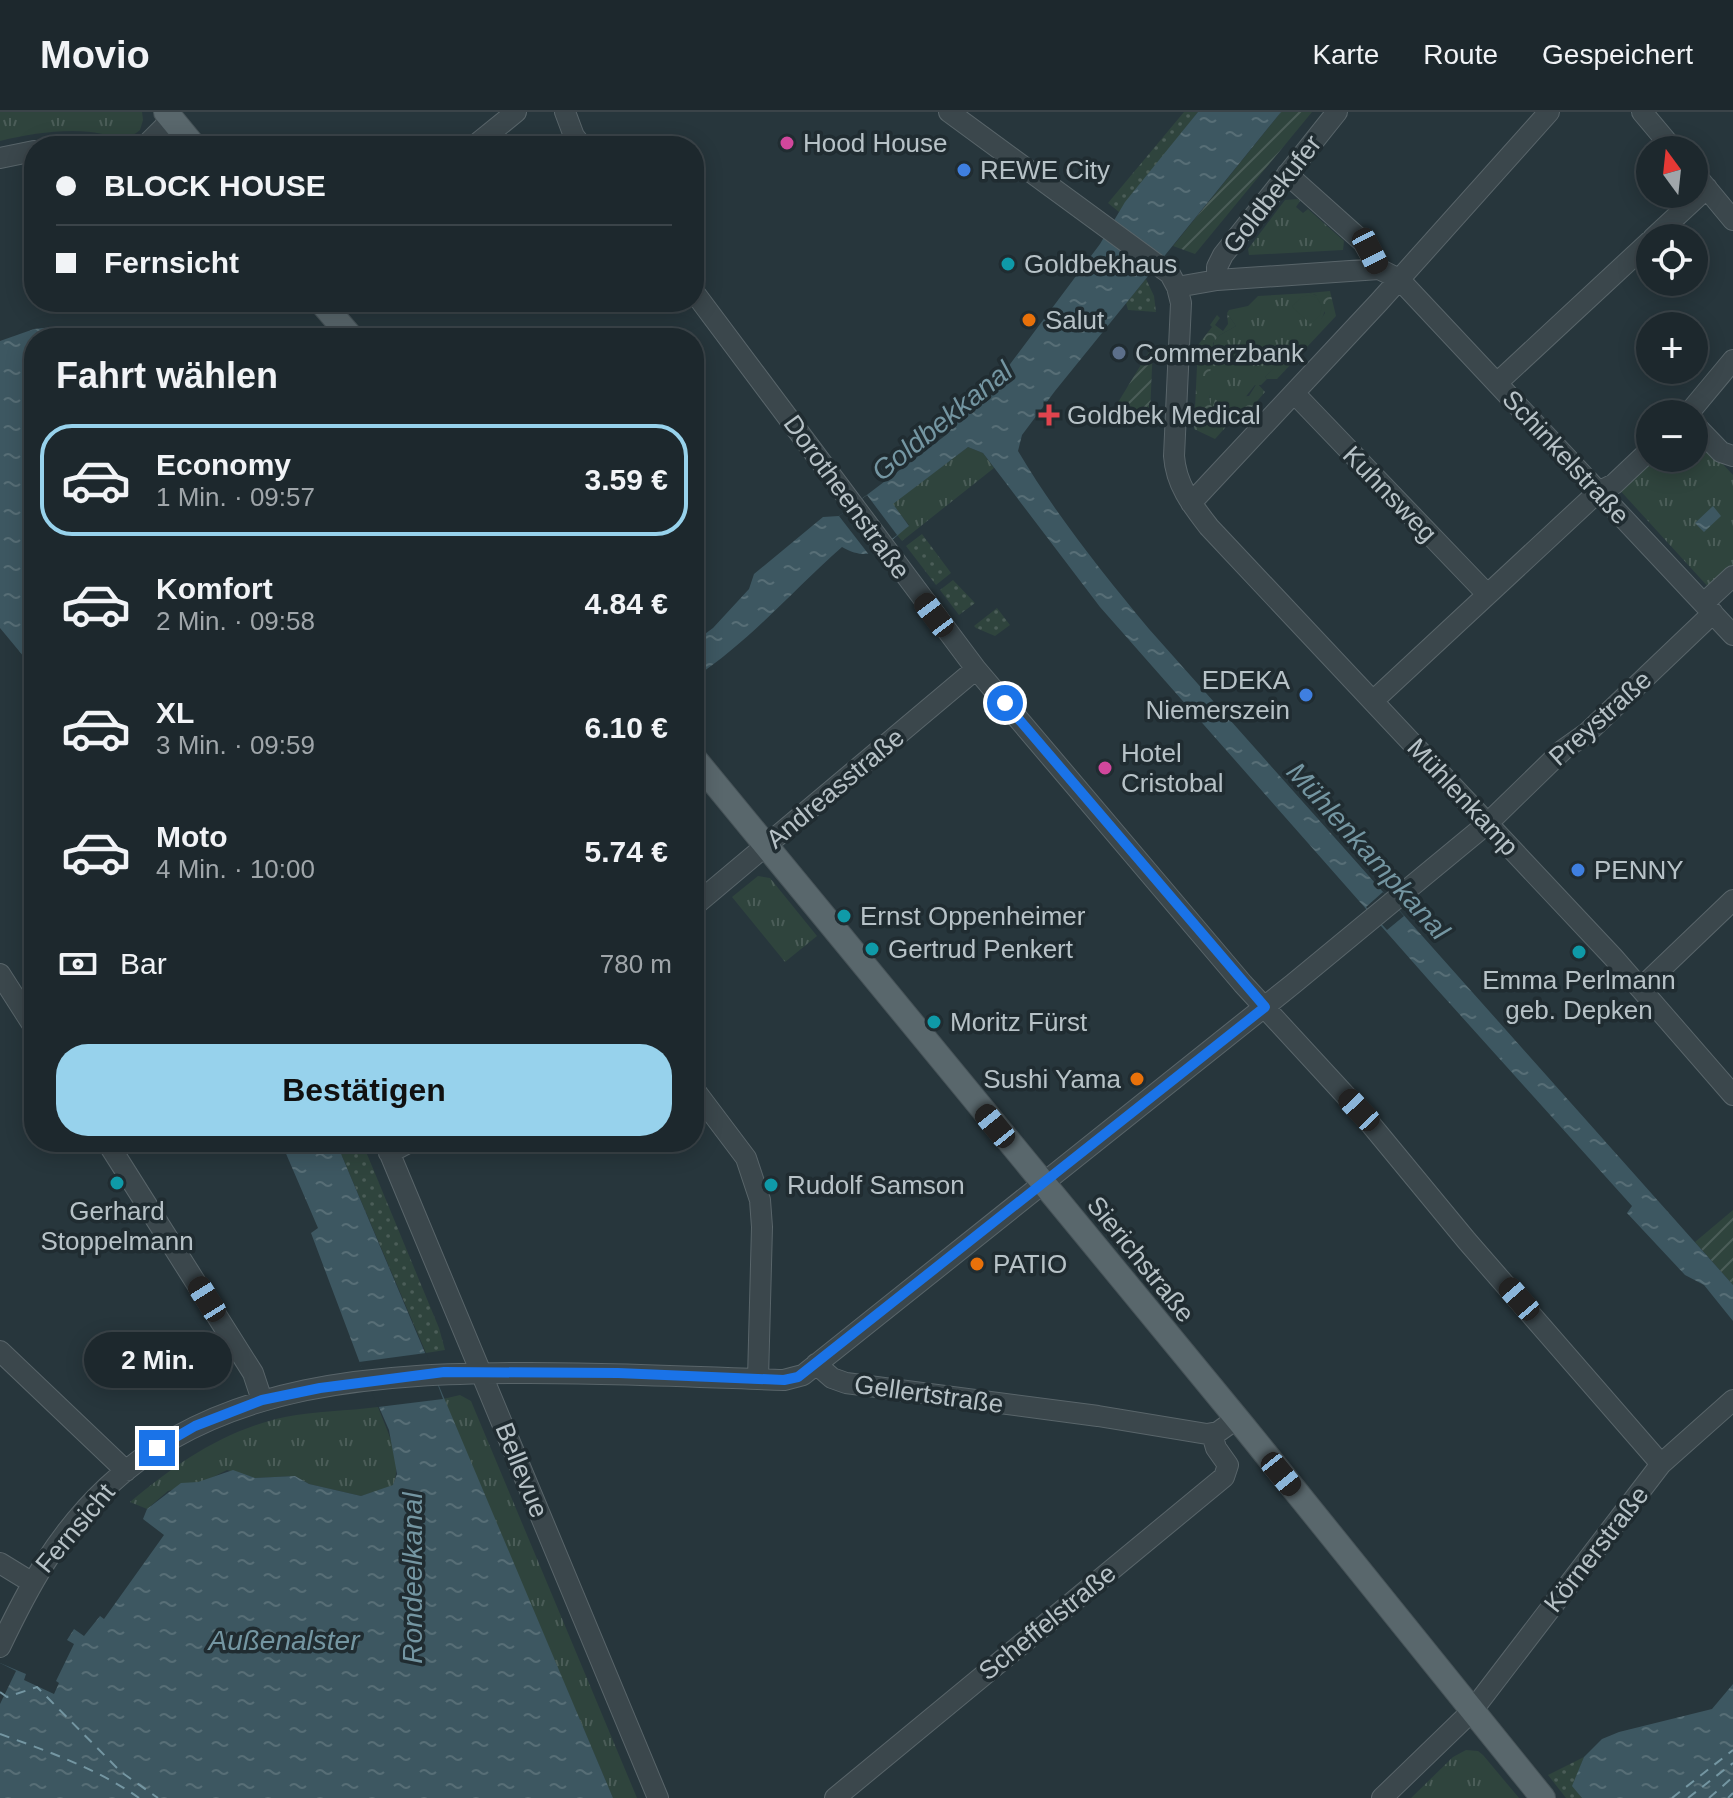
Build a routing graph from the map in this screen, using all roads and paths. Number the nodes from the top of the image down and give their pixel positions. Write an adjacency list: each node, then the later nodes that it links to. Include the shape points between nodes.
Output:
1 (516, 112): 10 (street)
2 (565, 112): 11 (street)
3 (949, 112): 24 (street, via 1160,266)
4 (1337, 112): 15 (street, Goldbekufer)
5 (1549, 112): 22 (street)
6 (1642, 112): 12 (street)
7 (169, 116): 8 (street); 9 (main road)
8 (153, 136)
9 (186, 136)
10 (486, 136)
11 (574, 136)
12 (1662, 136)
13 (24, 153): 14 (street)
14 (0, 158)
15 (1287, 174): 21 (street, via 1363,242); 23 (street, Goldbekufer, via 1223,255)
16 (1708, 190): 18 (street)
17 (1677, 208): 19 (street)
18 (1733, 220)
19 (1664, 224)
20 (1636, 253): 29 (street)
21 (1379, 269): 22 (street); 23 (street)
22 (1399, 279): 29 (street, Schinkelstraße); 30 (street)
23 (1217, 280): 24 (street)
24 (1177, 287): 36 (street, Mühlenkamp, via 1182,312 1175,462)
25 (704, 306): 41 (street, Dorotheenstraße)
26 (330, 312): 27 (main road)
27 (343, 328)
28 (1733, 360): 31 (street)
29 (1497, 383): 35 (street, Schinkelstraße)
30 (1294, 393): 36 (street); 38 (street, Kuhnsweg)
31 (1700, 400)
32 (1708, 439): 33 (street)
33 (1733, 456)
34 (1636, 463): 35 (street)
35 (1598, 492): 38 (street); 39 (street, Schinkelstraße)
36 (1191, 503): 42 (street, Mühlenkamp)
37 (1733, 576): 39 (street, Preystraße)
38 (1487, 594): 42 (street)
39 (1708, 608): 40 (street, Schinkelstraße); 44 (street, Preystraße, via 1587,733)
40 (1733, 635)
41 (976, 669): 45 (street, Andreasstraße); 50 (street, Dorotheenstraße)
42 (1373, 701): 44 (street, Mühlenkamp)
43 (704, 770): 45 (main road, Sierichstraße)
44 (1488, 823): 49 (street, Mühlenkamp); 50 (street, Preystraße)
45 (766, 845): 46 (street, Andreasstraße); 56 (main road, Sierichstraße)
46 (704, 898)
47 (1733, 900): 49 (street)
48 (0, 974): 51 (street)
49 (1641, 988): 52 (street, Mühlenkamp)
50 (1265, 1007): 56 (street, Preystraße); 65 (street, Dorotheenstraße)
51 (24, 1011)
52 (1733, 1095)
53 (704, 1102): 60 (street, via 746,1158 760,1200)
54 (113, 1152): 61 (street, via 253,1373)
55 (389, 1152): 59 (street, Bellevue)
56 (1042, 1184): 58 (street, Preystraße); 63 (main road, Sierichstraße)
57 (0, 1351): 66 (street)
58 (816, 1364): 60 (street, via 794,1379); 64 (street, Gellertstraße, via 846,1383)
59 (482, 1373): 60 (street); 61 (street, Fernsicht, via 367,1382); 71 (street, Bellevue)
60 (758, 1379)
61 (262, 1400): 66 (street, Fernsicht, via 195,1426)
62 (1733, 1400): 65 (street, Körnerstraße)
63 (1236, 1419): 64 (street); 70 (main road, Sierichstraße)
64 (1212, 1434): 72 (street, Scheffelstraße, via 1228,1465 1224,1477)
65 (1661, 1464): 70 (street, Körnerstraße)
66 (126, 1471): 68 (street, Fernsicht, via 82,1512)
67 (0, 1563): 68 (street)
68 (31, 1582): 69 (street, Fernsicht)
69 (0, 1647)
70 (1472, 1711): 73 (street); 74 (main road, Sierichstraße)
71 (658, 1798)
72 (835, 1798)
73 (1382, 1798)
74 (1543, 1798)

